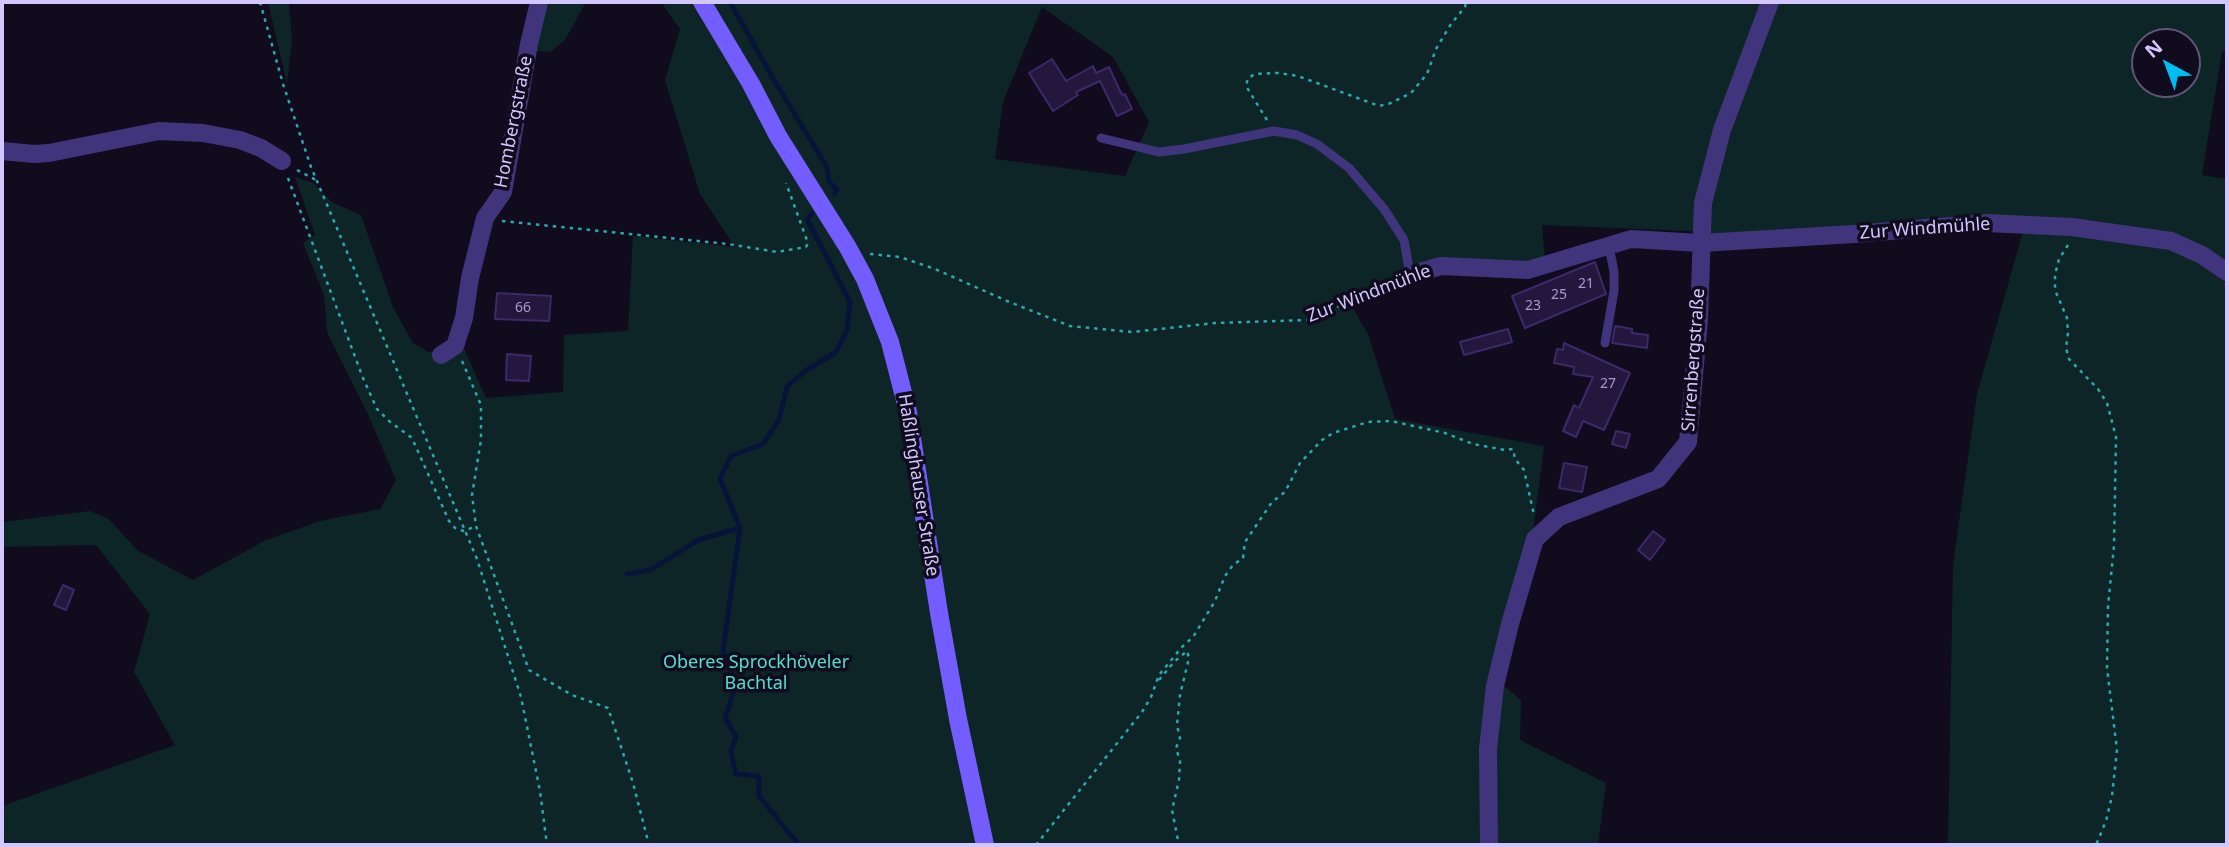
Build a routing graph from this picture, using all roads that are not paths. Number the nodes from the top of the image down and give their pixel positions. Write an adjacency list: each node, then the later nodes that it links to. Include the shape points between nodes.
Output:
1 (539, 2): 12 (street, Hombergstraße, via 503,192 485,218 464,318)
2 (702, 2): 13 (main road, Haßlinghauser Straße, via 778,136 848,246 890,342 908,412 939,613)
3 (1770, 2): 7 (street, Sirrenbergstraße, via 1712,164 1703,203)
4 (1101, 138): 10 (lane, via 1159,152 1275,131 1297,135 1349,168 1384,209 1404,240)
5 (2, 151): 6 (street, via 48,153 159,131 240,140)
6 (282, 162)
7 (1701, 243): 8 (street, Zur Windmühle, via 1631,239); 9 (street, Zur Windmühle, via 1987,223 2072,227 2171,241 2202,254); 14 (street, Sirrenbergstraße, via 1688,442 1658,479 1559,517 1535,539 1494,686 1488,749)
8 (1609, 246): 10 (street, Zur Windmühle, via 1528,270 1441,266); 11 (lane, via 1614,292)
9 (2227, 272)
10 (1410, 275)
11 (1605, 343)
12 (448, 350)
13 (985, 845)
14 (1489, 845)

